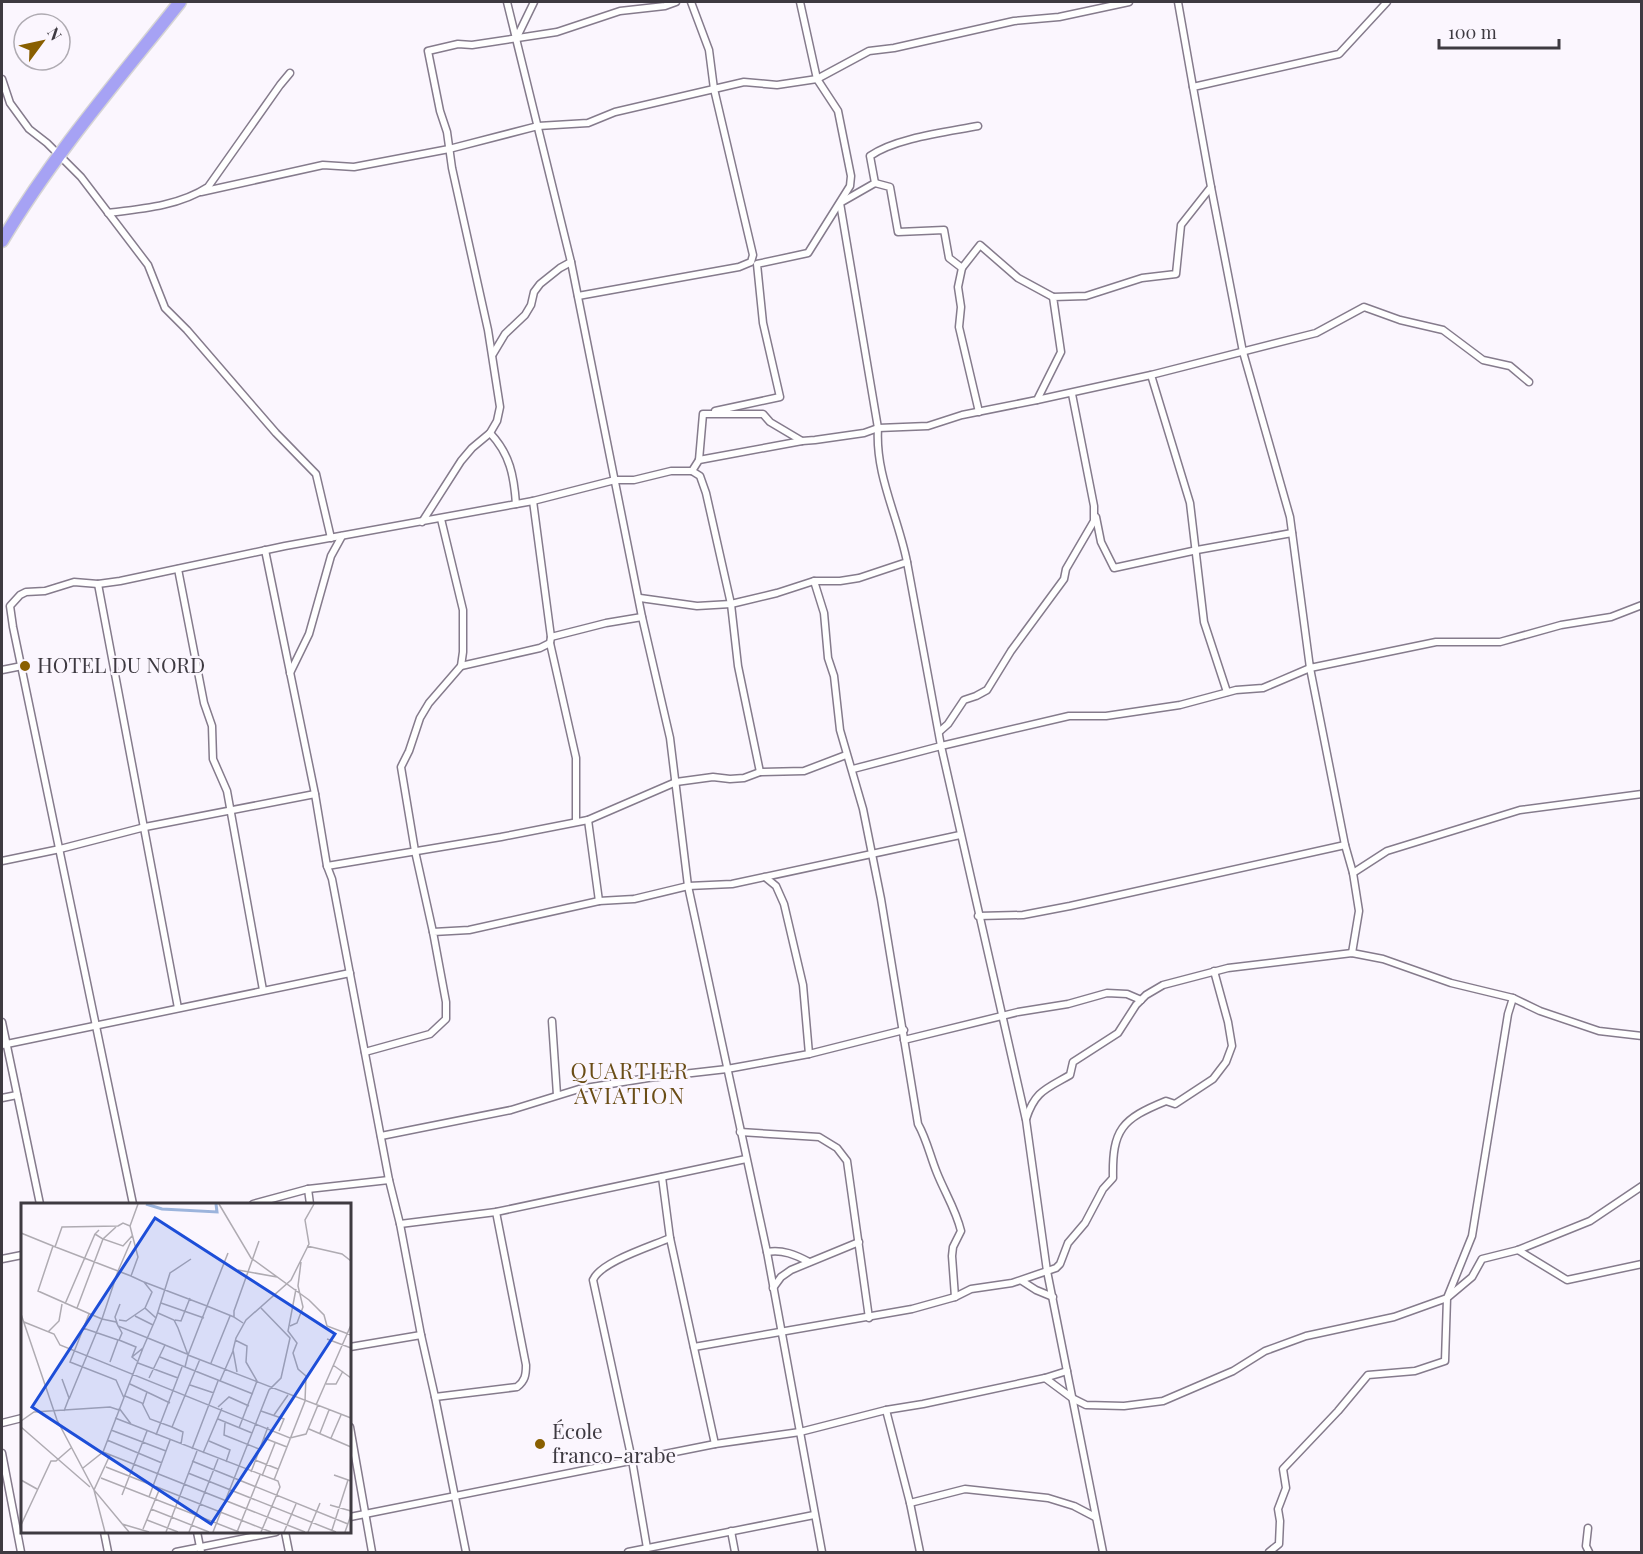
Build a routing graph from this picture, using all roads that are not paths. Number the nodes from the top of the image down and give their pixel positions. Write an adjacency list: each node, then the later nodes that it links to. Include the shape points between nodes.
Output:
1 (180, 2): 19 (highway)
2 (507, 2): 10 (street)
3 (534, 2): 10 (street)
4 (676, 2): 10 (street, via 620,11 557,32)
5 (691, 2): 15 (street, via 709,50)
6 (800, 2): 13 (street)
7 (1129, 2): 13 (street, via 869,51)
8 (1178, 2): 14 (street)
9 (1388, 2): 14 (street, via 1339,54)
10 (517, 38): 16 (street); 18 (street, via 428,51)
11 (290, 73): 22 (street, via 213,182)
12 (2, 79): 19 (street, via 10,103 29,129)
13 (817, 79): 15 (street, via 777,85 744,82); 23 (street, via 838,111 851,176)
14 (1193, 87): 21 (street)
15 (714, 89): 16 (street, via 615,112 588,123); 28 (street, via 753,255 751,262)
16 (538, 126): 18 (street); 26 (street)
17 (978, 126): 20 (street, via 882,148 870,156)
18 (449, 149): 22 (street, via 354,166 323,165); 31 (street)
19 (59, 154): 24 (street); 25 (highway)
20 (875, 183): 23 (street); 27 (street, via 890,188 898,232 944,230 949,258)
21 (1211, 187): 29 (street, via 1181,225 1176,274 1142,278 1086,296); 30 (street)
22 (201, 192): 24 (street, via 171,202)
23 (840, 203): 37 (street, via 808,253 756,264 763,323 780,397); 38 (street)
24 (108, 213): 51 (street, via 148,265 165,308 316,474)
25 (2, 241)
26 (571, 262): 28 (street); 31 (street, via 540,284 525,315 505,334)
27 (962, 268): 29 (street, via 980,245 1018,278); 36 (street, via 958,287 959,327)
28 (578, 296): 43 (street)
29 (1053, 297): 35 (street, via 1061,352)
30 (1243, 352): 32 (street); 33 (street, via 1316,333 1364,307 1443,330 1483,360 1510,366); 49 (street)
31 (492, 355): 39 (street, via 500,407)
32 (1151, 375): 34 (street); 53 (street, via 1190,503)
33 (1529, 382)
34 (1072, 393): 35 (street); 46 (street)
35 (1037, 400): 36 (street)
36 (980, 412): 38 (street, via 928,426)
37 (703, 414): 40 (street, via 763,414); 41 (street)
38 (878, 428): 40 (street); 54 (street, via 882,477)
39 (490, 433): 45 (street, via 511,462); 48 (street, via 461,461)
40 (802, 441): 41 (street)
41 (699, 460): 42 (street)
42 (693, 471): 43 (street); 59 (street, via 700,476 706,493)
43 (615, 480): 44 (street); 58 (street)
44 (533, 501): 45 (street); 64 (street)
45 (516, 504): 47 (street)
46 (1094, 506): 53 (street, via 1101,542 1114,568); 71 (street, via 1094,521 1064,579 987,690 964,700)
47 (441, 519): 48 (street); 66 (street, via 464,620)
48 (422, 522): 50 (street)
49 (1292, 533): 53 (street); 67 (street)
50 (342, 537): 51 (street); 69 (street, via 331,556 309,634)
51 (331, 538): 52 (street)
52 (265, 550): 55 (street); 69 (street)
53 (1197, 550): 70 (street, via 1204,622)
54 (907, 562): 56 (street, via 859,578); 71 (street)
55 (178, 569): 57 (street); 79 (street, via 212,726 213,759)
56 (814, 581): 59 (street); 73 (street, via 824,614)
57 (98, 584): 62 (street, via 74,582 26,592); 82 (street)
58 (640, 598): 59 (street, via 697,606); 63 (street)
59 (731, 604): 75 (street, via 738,666)
60 (2, 605): 62 (street)
61 (1641, 605): 67 (street, via 1611,617 1500,642 1436,642)
62 (10, 606): 65 (street)
63 (642, 617): 64 (street); 76 (street, via 670,738)
64 (550, 640): 66 (street, via 540,648); 81 (street, via 576,758)
65 (22, 666): 68 (street); 85 (street)
66 (461, 666): 86 (street, via 420,718 401,767)
67 (1310, 668): 70 (street, via 1263,688); 84 (street)
68 (2, 670)
69 (290, 673): 77 (street)
70 (1227, 692): 72 (street, via 1180,705 1106,716 1069,716)
71 (939, 732): 72 (street)
72 (941, 746): 74 (street); 83 (street)
73 (846, 755): 74 (street); 75 (street, via 804,771)
74 (853, 769): 87 (street)
75 (760, 772): 76 (street, via 744,778)
76 (676, 782): 80 (street); 92 (street)
77 (315, 794): 79 (street); 89 (street)
78 (1641, 794): 90 (street, via 1520,810 1386,851)
79 (231, 810): 82 (street); 99 (street)
80 (588, 820): 81 (street); 93 (street)
81 (576, 821): 86 (street)
82 (145, 826): 85 (street); 102 (street)
83 (960, 835): 87 (street); 94 (street)
84 (1345, 845): 90 (street); 94 (street, via 1070,906 1023,915)
85 (60, 849): 88 (street); 106 (street)
86 (415, 851): 89 (street); 95 (street)
87 (871, 853): 91 (street); 107 (street)
88 (2, 861)
89 (327, 866): 98 (street)
90 (1353, 873): 96 (street, via 1359,911)
91 (765, 877): 92 (street, via 732,884); 112 (street, via 776,886 784,904 803,985)
92 (688, 886): 93 (street, via 634,899); 113 (street)
93 (599, 901): 95 (street, via 470,930)
94 (978, 916): 103 (street)
95 (433, 932): 111 (street, via 446,1018 430,1034)
96 (1352, 953): 97 (street); 100 (street)
97 (1214, 971): 101 (street, via 1163,985); 139 (street, via 1232,1046 1226,1062 1213,1079 1175,1104 1166,1101 1147,1108 1122,1126 1112,1153 1113,1178 1068,1243 1060,1264)
98 (350, 973): 99 (street); 111 (street)
99 (263, 990): 102 (street)
100 (1513, 998): 108 (street, via 1599,1031); 144 (street, via 1472,1236)
101 (1141, 1000): 103 (street, via 1127,994 1107,993); 117 (street, via 1118,1033 1072,1062 1070,1075 1044,1089 1032,1102)
102 (178, 1008): 106 (street)
103 (1003, 1017): 109 (street); 117 (street)
104 (552, 1021): 115 (street)
105 (2, 1022): 110 (street)
106 (96, 1025): 110 (street); 126 (street)
107 (904, 1030): 109 (street); 112 (street)
108 (1641, 1036)
109 (904, 1040): 142 (street, via 918,1124 961,1231 952,1256)
110 (4, 1044): 114 (street)
111 (365, 1052): 119 (street)
112 (809, 1054): 113 (street)
113 (726, 1069): 115 (street, via 648,1077); 118 (street)
114 (17, 1095): 116 (street); 125 (street)
115 (557, 1095): 119 (street, via 511,1110)
116 (2, 1098)
117 (1026, 1120): 139 (street)
118 (740, 1132): 120 (street); 132 (street, via 819,1137 837,1148 847,1161)
119 (381, 1136): 122 (street)
120 (746, 1159): 121 (street); 134 (street)
121 (662, 1178): 129 (street); 131 (street)
122 (389, 1180): 124 (street); 130 (street)
123 (1641, 1186): 133 (street, via 1590,1221)
124 (308, 1189): 127 (street); 128 (street)
125 (40, 1203)
126 (133, 1203)
127 (257, 1203)
128 (310, 1203)
129 (496, 1212): 130 (street); 152 (street, via 526,1365 523,1382 508,1389)
130 (400, 1224): 147 (street)
131 (670, 1238): 149 (street); 161 (street, via 608,1265 593,1280)
132 (859, 1242): 137 (street); 145 (street)
133 (1518, 1250): 138 (street, via 1567,1280); 144 (street, via 1482,1259 1472,1277)
134 (767, 1252): 137 (street, via 777,1250); 141 (street)
135 (21, 1255): 136 (street)
136 (2, 1259)
137 (809, 1262): 141 (street, via 781,1277)
138 (1641, 1264)
139 (1047, 1271): 140 (street); 143 (street)
140 (1022, 1281): 142 (street, via 971,1288); 143 (street)
141 (773, 1288): 146 (street)
142 (955, 1297): 145 (street)
143 (1053, 1297): 150 (street)
144 (1447, 1298): 153 (street, via 1394,1317 1306,1336 1265,1351 1233,1371 1163,1401 1086,1405); 187 (street, via 1444,1361 1415,1371 1368,1375 1283,1468 1286,1488 1278,1509 1278,1544)
145 (869, 1318): 146 (street)
146 (782, 1333): 149 (street); 157 (street)
147 (421, 1335): 148 (street); 152 (street)
148 (351, 1347)
149 (694, 1347): 159 (street)
150 (1067, 1371): 151 (street); 153 (street)
151 (1045, 1378): 153 (street); 154 (street)
152 (435, 1397): 162 (street)
153 (1072, 1398): 167 (street)
154 (886, 1410): 157 (street); 163 (street)
155 (21, 1418): 156 (street)
156 (2, 1423)
157 (800, 1432): 159 (street); 165 (street)
158 (351, 1433): 164 (street)
159 (715, 1444): 161 (street)
160 (2, 1453): 176 (street)
161 (632, 1460): 162 (street); 174 (street)
162 (454, 1495): 164 (street); 181 (street)
163 (910, 1503): 167 (street, via 965,1490 1048,1498); 185 (street)
164 (364, 1514): 166 (street); 180 (street)
165 (814, 1515): 169 (street); 184 (street)
166 (351, 1517)
167 (1095, 1517): 186 (street)
168 (1588, 1528): 188 (street)
169 (731, 1531): 174 (street); 183 (street)
170 (104, 1533): 177 (street)
171 (197, 1533): 175 (street)
172 (272, 1533): 175 (street)
173 (285, 1533): 179 (street)
174 (647, 1548): 182 (street)
175 (201, 1550): 178 (street)
176 (21, 1552)
177 (108, 1552)
178 (176, 1552)
179 (288, 1552)
180 (372, 1552)
181 (466, 1552)
182 (628, 1552)
183 (735, 1552)
184 (822, 1552)
185 (920, 1552)
186 (1103, 1552)
187 (1269, 1552)
188 (1589, 1552)

